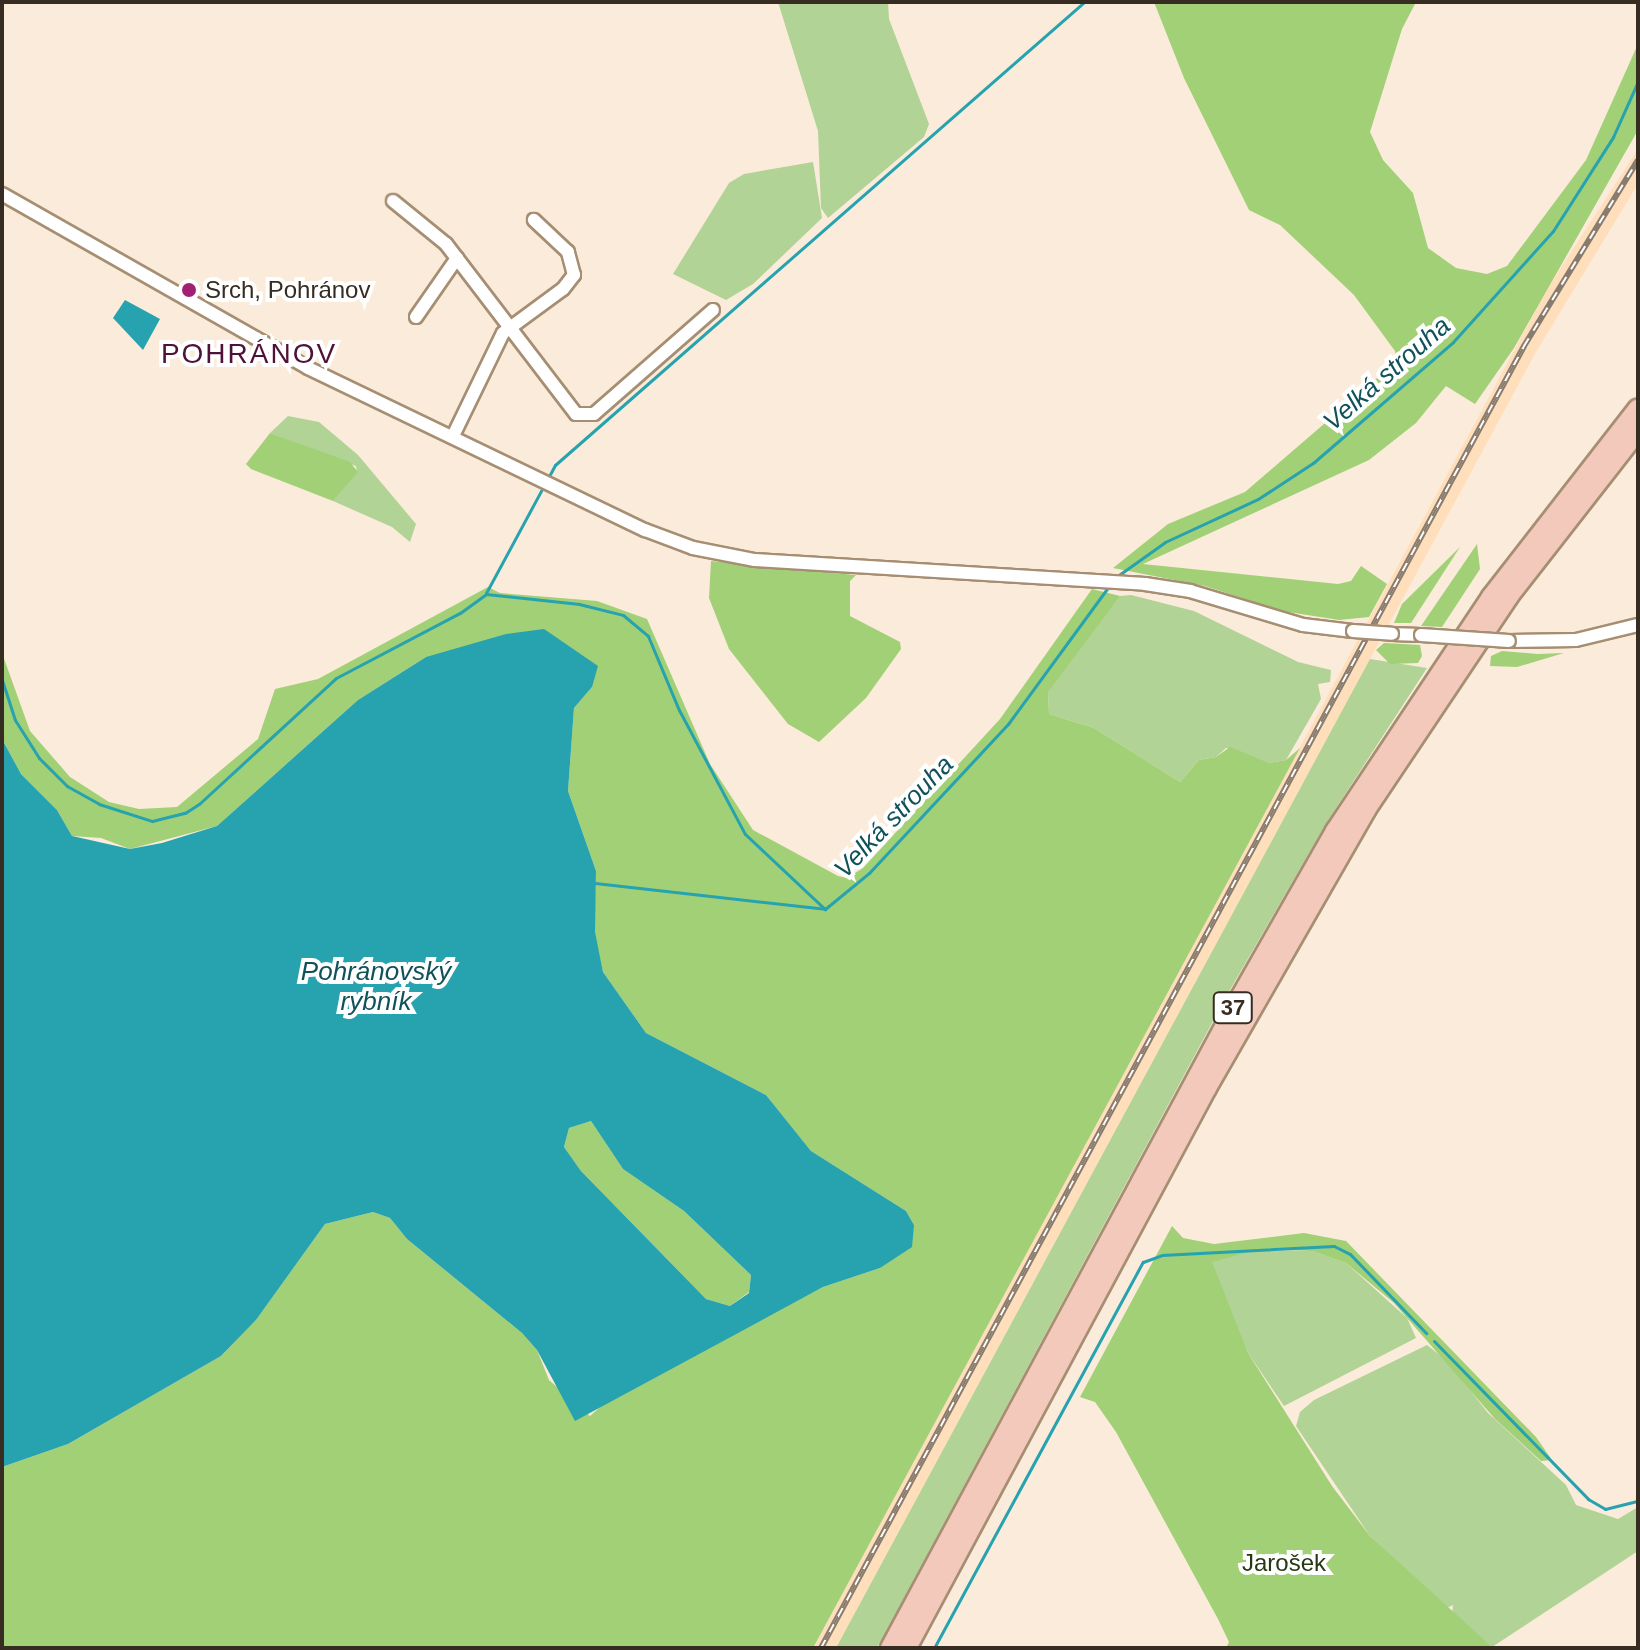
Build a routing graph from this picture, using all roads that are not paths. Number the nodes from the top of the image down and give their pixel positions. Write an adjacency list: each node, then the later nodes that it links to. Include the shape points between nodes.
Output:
1 (2, 194): 10 (street, via 308,368)
2 (393, 201): 4 (street)
3 (534, 220): 7 (street, via 568,252 574,275)
4 (457, 258): 6 (street); 7 (street)
5 (713, 310): 7 (street, via 590,415 576,414)
6 (416, 317)
7 (510, 328): 10 (street)
8 (1638, 408): 12 (highway, 37, via 1491,597 1335,831)
9 (1638, 431): 13 (highway, 37, via 1509,596 1366,810 1207,1088)
10 (453, 436): 11 (street, bridge, via 645,530 693,548 755,560 1115,580 1190,591 1303,625 1392,634 1576,640)
11 (1638, 625)
12 (890, 1648)
13 (907, 1648)

